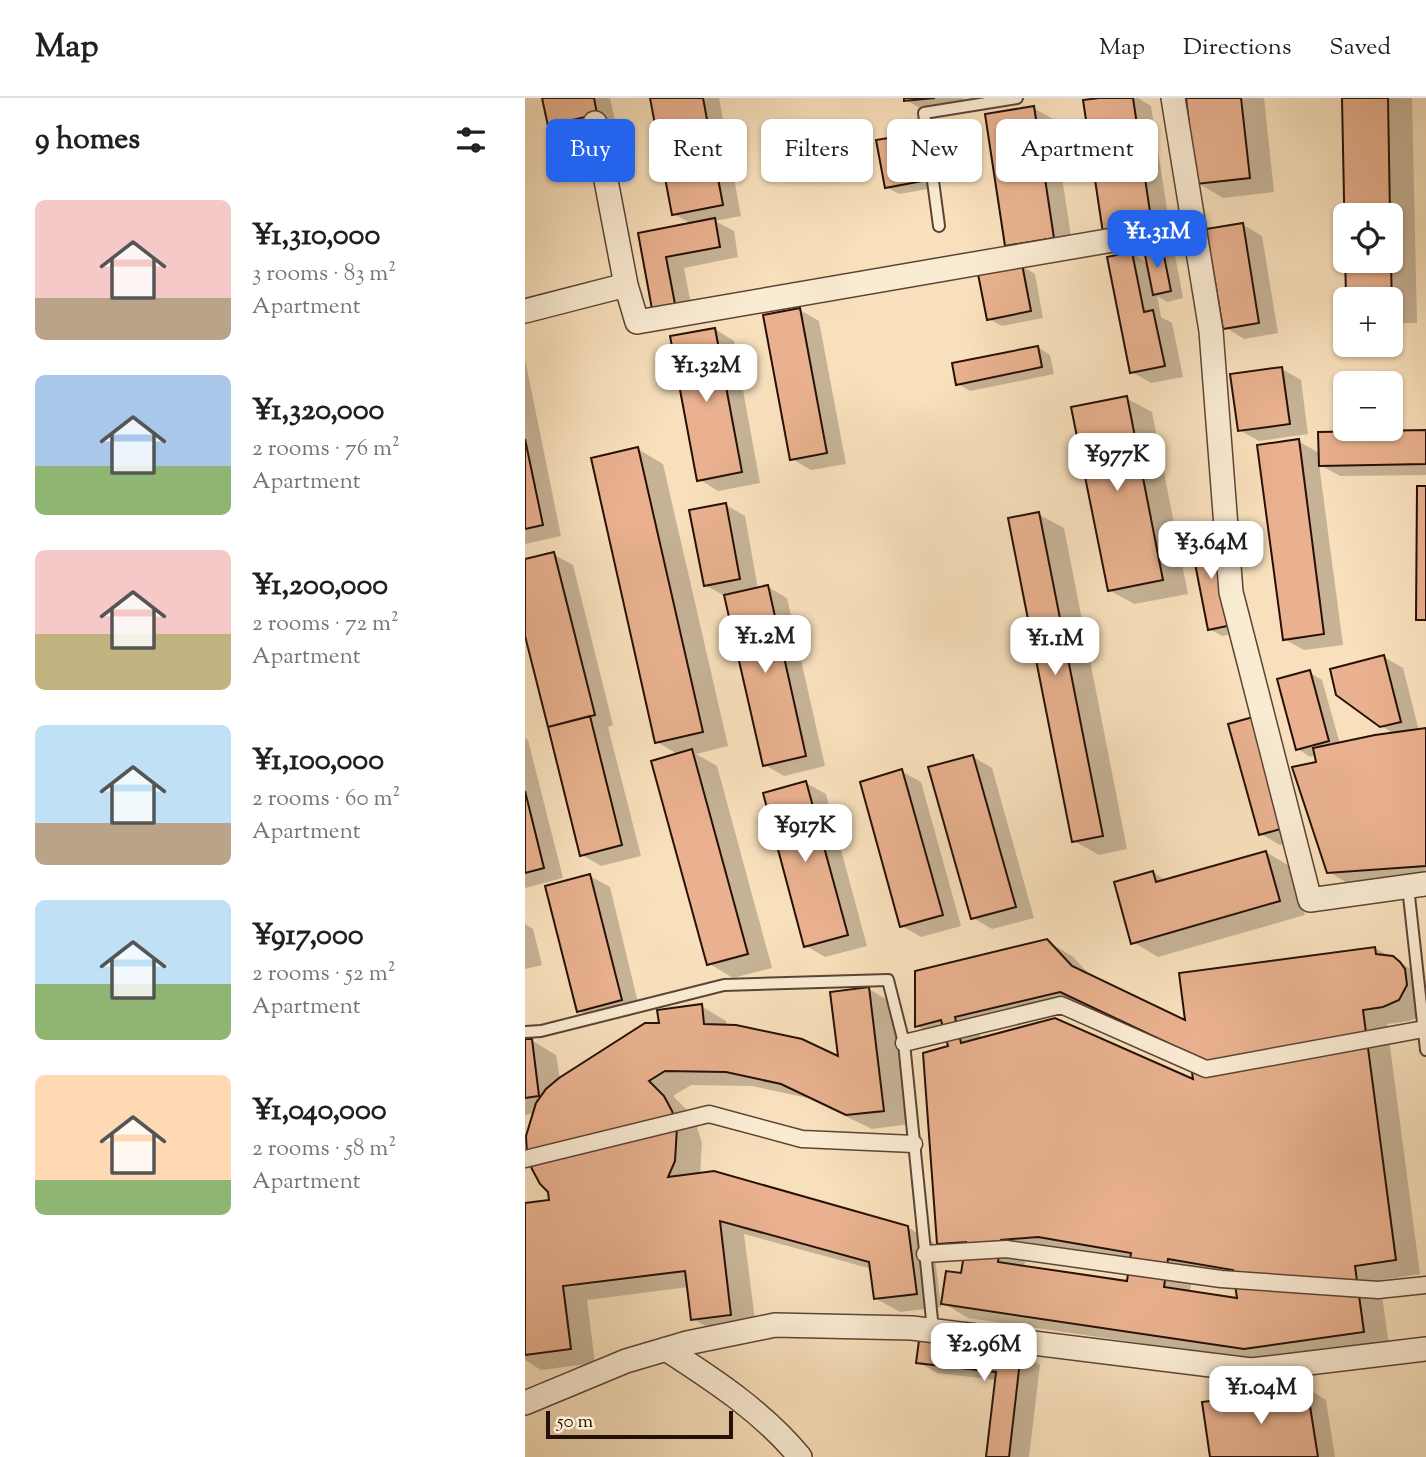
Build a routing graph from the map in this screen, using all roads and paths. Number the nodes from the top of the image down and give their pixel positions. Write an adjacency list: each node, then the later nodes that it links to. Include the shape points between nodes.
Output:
1 (1017, 98): 4 (lane, via 925,113)
2 (1173, 98): 5 (street)
3 (607, 182): 6 (street)
4 (939, 226)
5 (1194, 226): 6 (street, via 637,322); 8 (street, via 1211,331 1231,592 1310,900)
6 (626, 285): 7 (street)
7 (525, 311)
8 (1417, 886): 9 (lane)
9 (1424, 1029): 11 (street, via 1206,1069 1061,1005); 12 (lane)
10 (525, 1032): 11 (lane, via 724,985 888,980)
11 (904, 1043): 13 (lane)
12 (1426, 1050)
13 (914, 1144): 14 (street, via 802,1139 709,1114); 15 (lane)
14 (525, 1159)
15 (925, 1254): 16 (street, via 1006,1250 1221,1279 1378,1290); 17 (lane)
16 (1426, 1285)
17 (933, 1330): 18 (street, via 775,1325); 19 (street, via 1251,1370)
18 (666, 1349): 20 (street); 21 (street, via 734,1393)
19 (1426, 1349)
20 (525, 1403)
21 (800, 1457)

